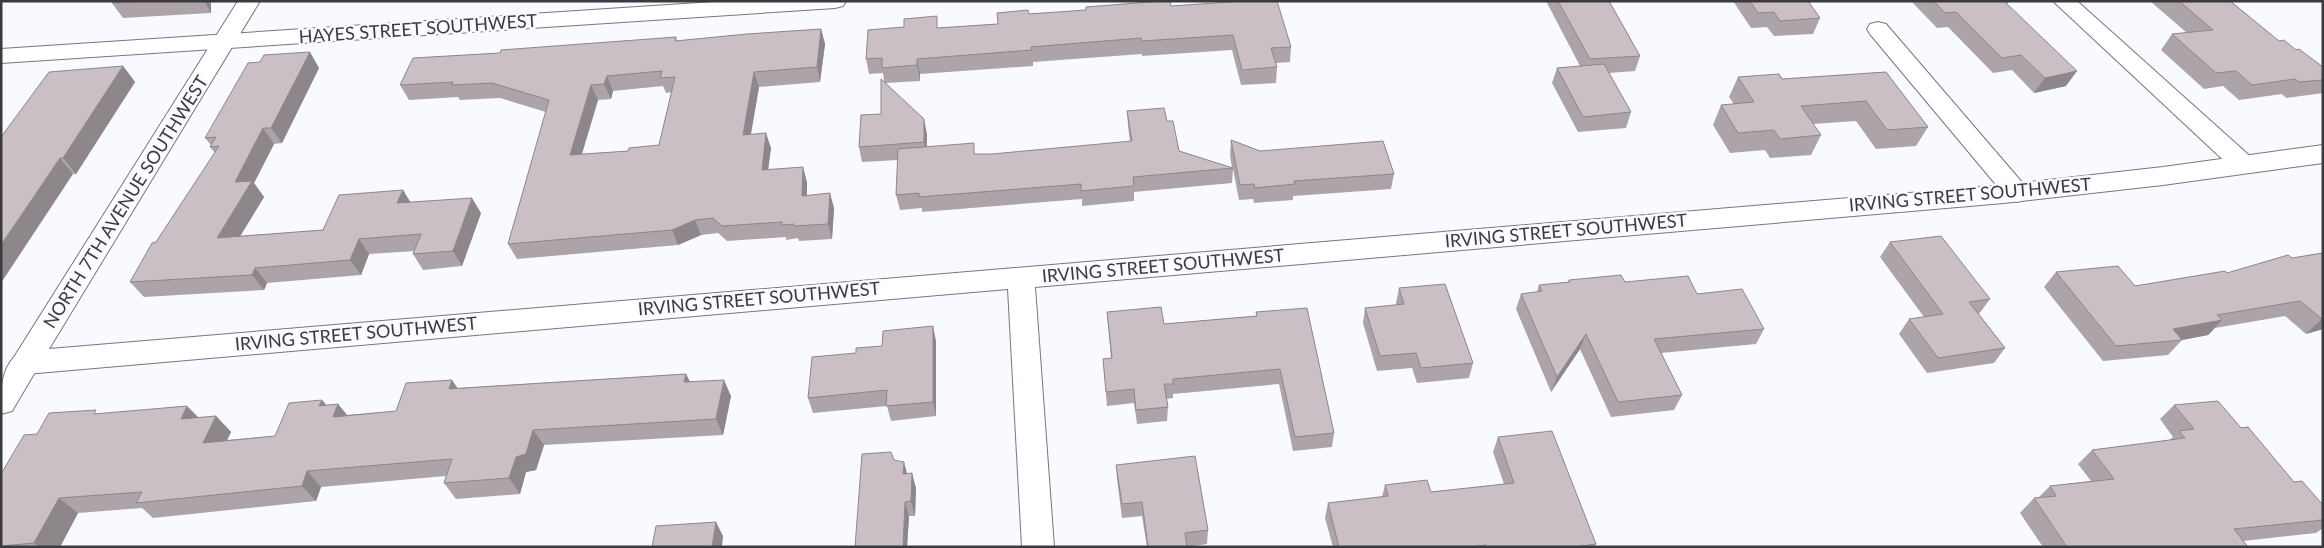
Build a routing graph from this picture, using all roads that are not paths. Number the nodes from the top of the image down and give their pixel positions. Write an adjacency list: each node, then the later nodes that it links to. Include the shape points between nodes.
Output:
1 (249, 1): 5 (street, NORTH 7TH AVENUE SOUTHWEST)
2 (835, 1): 5 (street, HAYES STREET SOUTHWEST)
3 (2064, 1): 8 (street)
4 (1878, 29): 9 (street)
5 (224, 42): 6 (street, HAYES STREET SOUTHWEST); 11 (street, NORTH 7TH AVENUE SOUTHWEST)
6 (1, 56)
7 (2323, 154): 8 (street, IRVING STREET SOUTHWEST)
8 (2243, 164): 9 (street, IRVING STREET SOUTHWEST)
9 (2017, 192): 10 (street, IRVING STREET SOUTHWEST)
10 (1021, 278): 11 (street, IRVING STREET SOUTHWEST); 13 (street)
11 (14, 363): 12 (street, NORTH 7TH AVENUE SOUTHWEST)
12 (1, 402)
13 (1038, 547)

